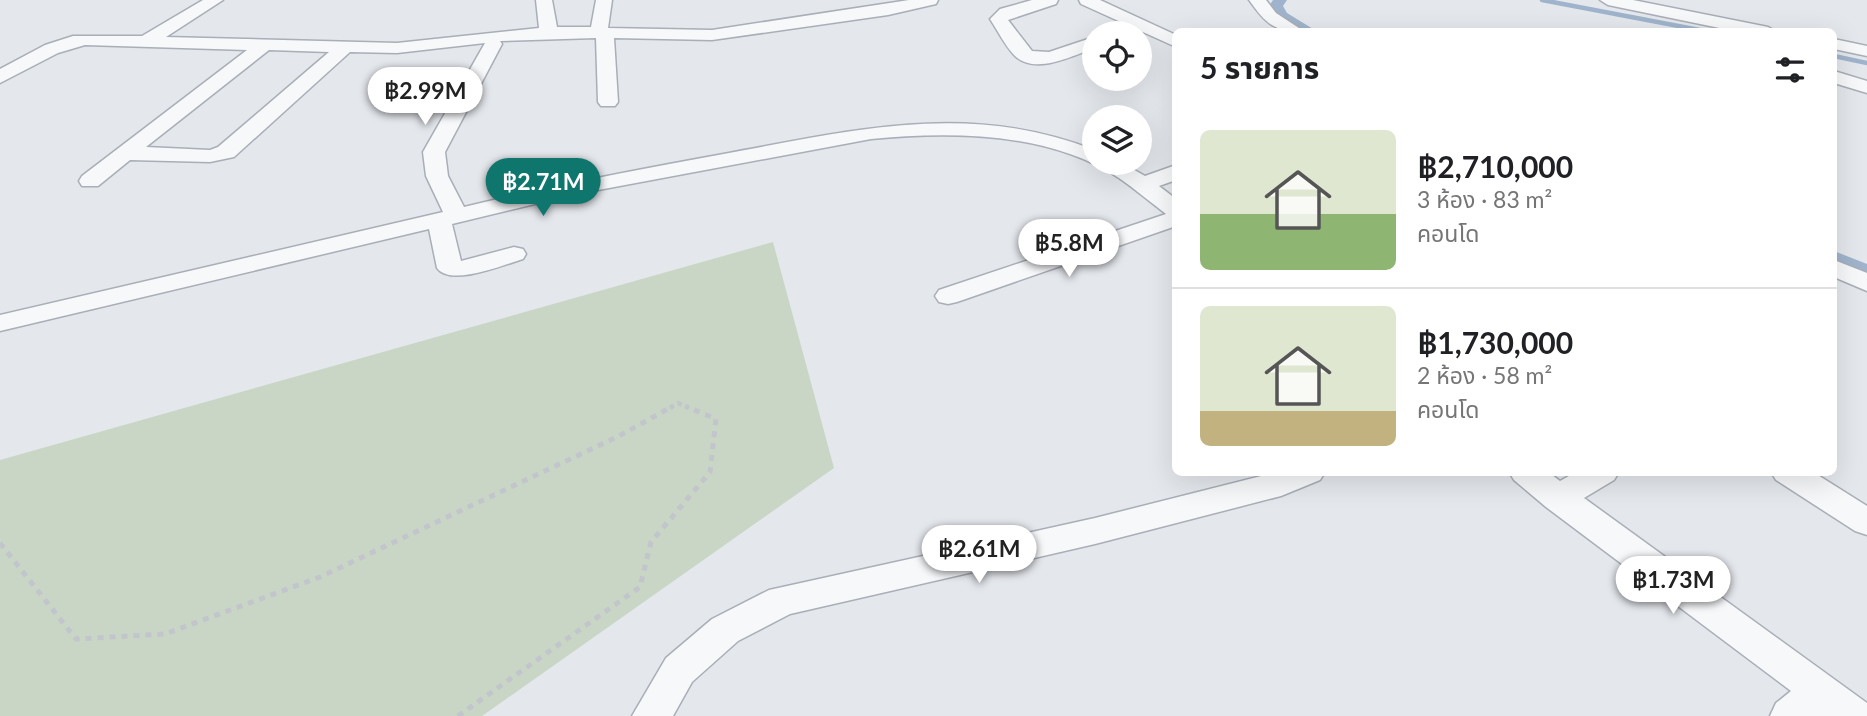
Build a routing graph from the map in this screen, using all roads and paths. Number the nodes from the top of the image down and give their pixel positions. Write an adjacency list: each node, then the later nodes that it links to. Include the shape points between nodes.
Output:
1 (215, 0): 20 (street)
2 (544, 0): 18 (street)
3 (604, 0): 17 (street)
4 (930, 0): 13 (street)
5 (1050, 0): 24 (street, via 999,19 1029,58 1042,60)
6 (1087, 0): 11 (street)
7 (1257, 0): 14 (street, via 1270,16)
8 (1608, 0): 12 (street)
9 (1710, 0): 12 (street)
10 (755, 10): 13 (street)
11 (1131, 21)
12 (1705, 25): 15 (street)
13 (775, 27): 17 (street, via 712,35)
14 (1290, 28)
15 (1732, 28)
16 (1152, 31): 19 (street)
17 (602, 32): 18 (street); 30 (street)
18 (549, 33): 25 (street, via 397,48)
19 (1172, 40)
20 (145, 42): 22 (street); 27 (street, via 65,42)
21 (494, 44): 38 (street, via 434,152)
22 (264, 45): 25 (street); 31 (street)
23 (1837, 45): 26 (street)
24 (1082, 46)
25 (345, 47): 31 (street, via 226,152 210,156)
26 (1867, 51)
27 (0, 77)
28 (1837, 78): 29 (street)
29 (1867, 87)
30 (608, 102)
31 (125, 153): 35 (street)
32 (1082, 153): 38 (street, via 1036,138 973,128 916,127 591,184)
33 (1172, 174): 36 (street)
34 (1129, 175): 36 (street)
35 (90, 181)
36 (1142, 185): 37 (street)
37 (1172, 207)
38 (448, 218): 40 (street, via 450,268); 44 (street)
39 (1172, 219): 43 (street)
40 (514, 254)
41 (1837, 269): 42 (street)
42 (1867, 283)
43 (947, 296)
44 (0, 323)
45 (1300, 476): 54 (street, via 1095,531 782,601 725,630 679,670)
46 (1530, 476): 49 (street)
47 (1596, 476): 49 (street)
48 (1793, 476): 50 (street)
49 (1558, 498): 52 (street)
50 (1867, 522)
51 (0, 543): 53 (path, via 76,639 164,634 320,577 619,436 678,403 716,419 710,472 652,542 640,587)
52 (1820, 691): 55 (street); 56 (street)
53 (458, 716)
54 (652, 716)
55 (1790, 716)
56 (1854, 716)

